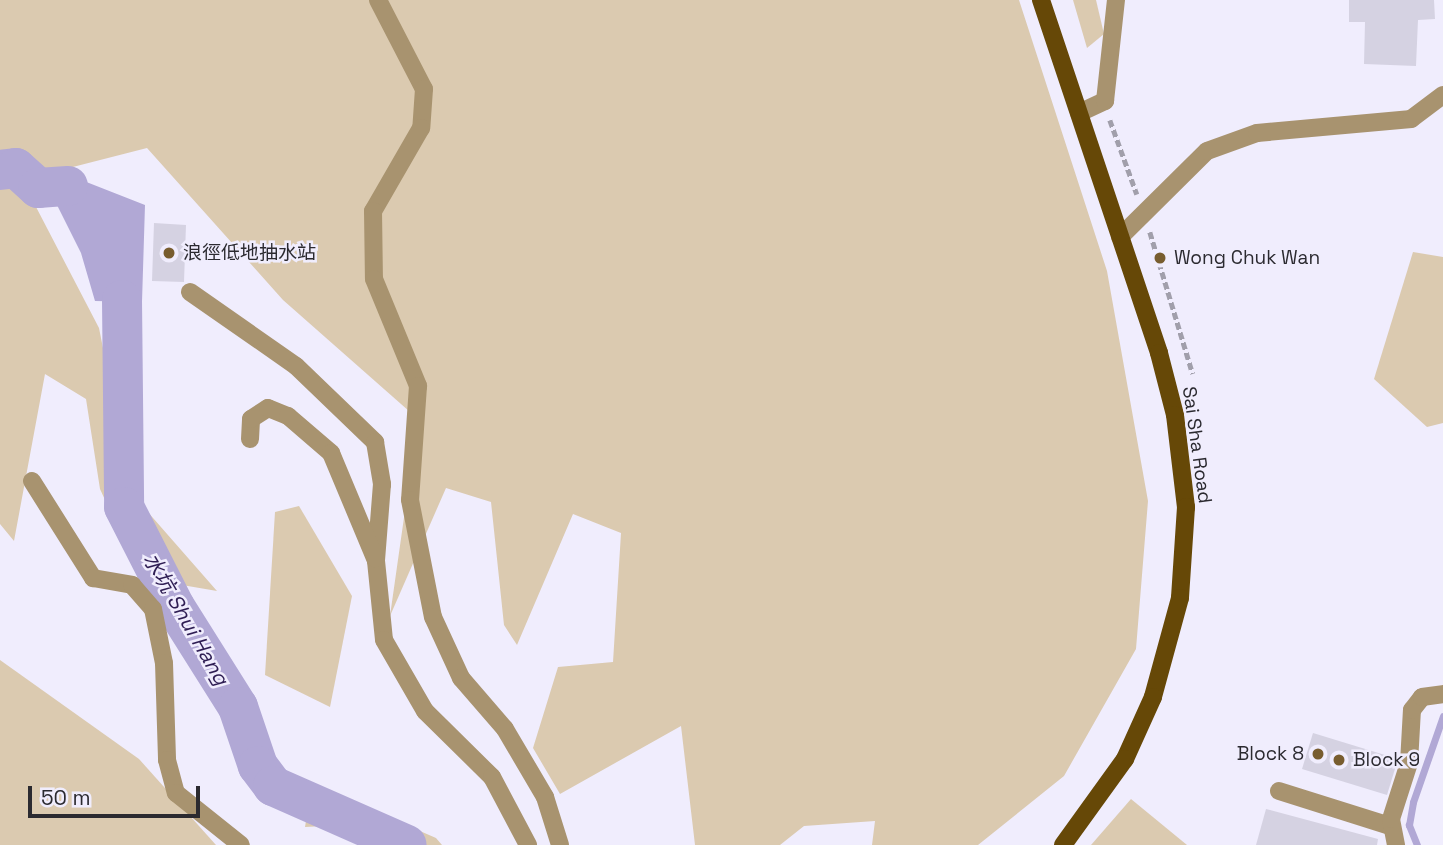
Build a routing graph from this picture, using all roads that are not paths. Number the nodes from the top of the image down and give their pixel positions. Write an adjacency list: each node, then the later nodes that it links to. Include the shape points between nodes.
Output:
1 (378, 0): 16 (street, via 424,89 421,128 373,211 374,279 418,386 410,500 433,617 461,678 505,729 545,797)
2 (1041, 0): 5 (main road, Sai Sha Road)
3 (1116, 0): 5 (street, via 1104,103)
4 (1443, 95): 6 (street, via 1410,119 1257,133 1208,151)
5 (1079, 113): 6 (main road, Sai Sha Road)
6 (1120, 237): 17 (main road, Sai Sha Road, via 1175,415 1186,507 1184,567 1170,642 1140,729 1108,786)
7 (190, 292): 10 (street, via 296,366 375,442 382,484)
8 (250, 439): 10 (street, via 251,419 268,408 288,416 331,453)
9 (32, 481): 14 (street, via 93,578 132,585 153,609 164,663 166,760 176,793)
10 (376, 561): 15 (street, via 384,640 425,710 492,777)
11 (1441, 694): 13 (street, via 1422,697 1412,710 1409,763)
12 (1279, 791): 13 (street)
13 (1390, 826): 18 (street)
14 (242, 845)
15 (528, 845)
16 (560, 845)
17 (1063, 845)
18 (1396, 845)

